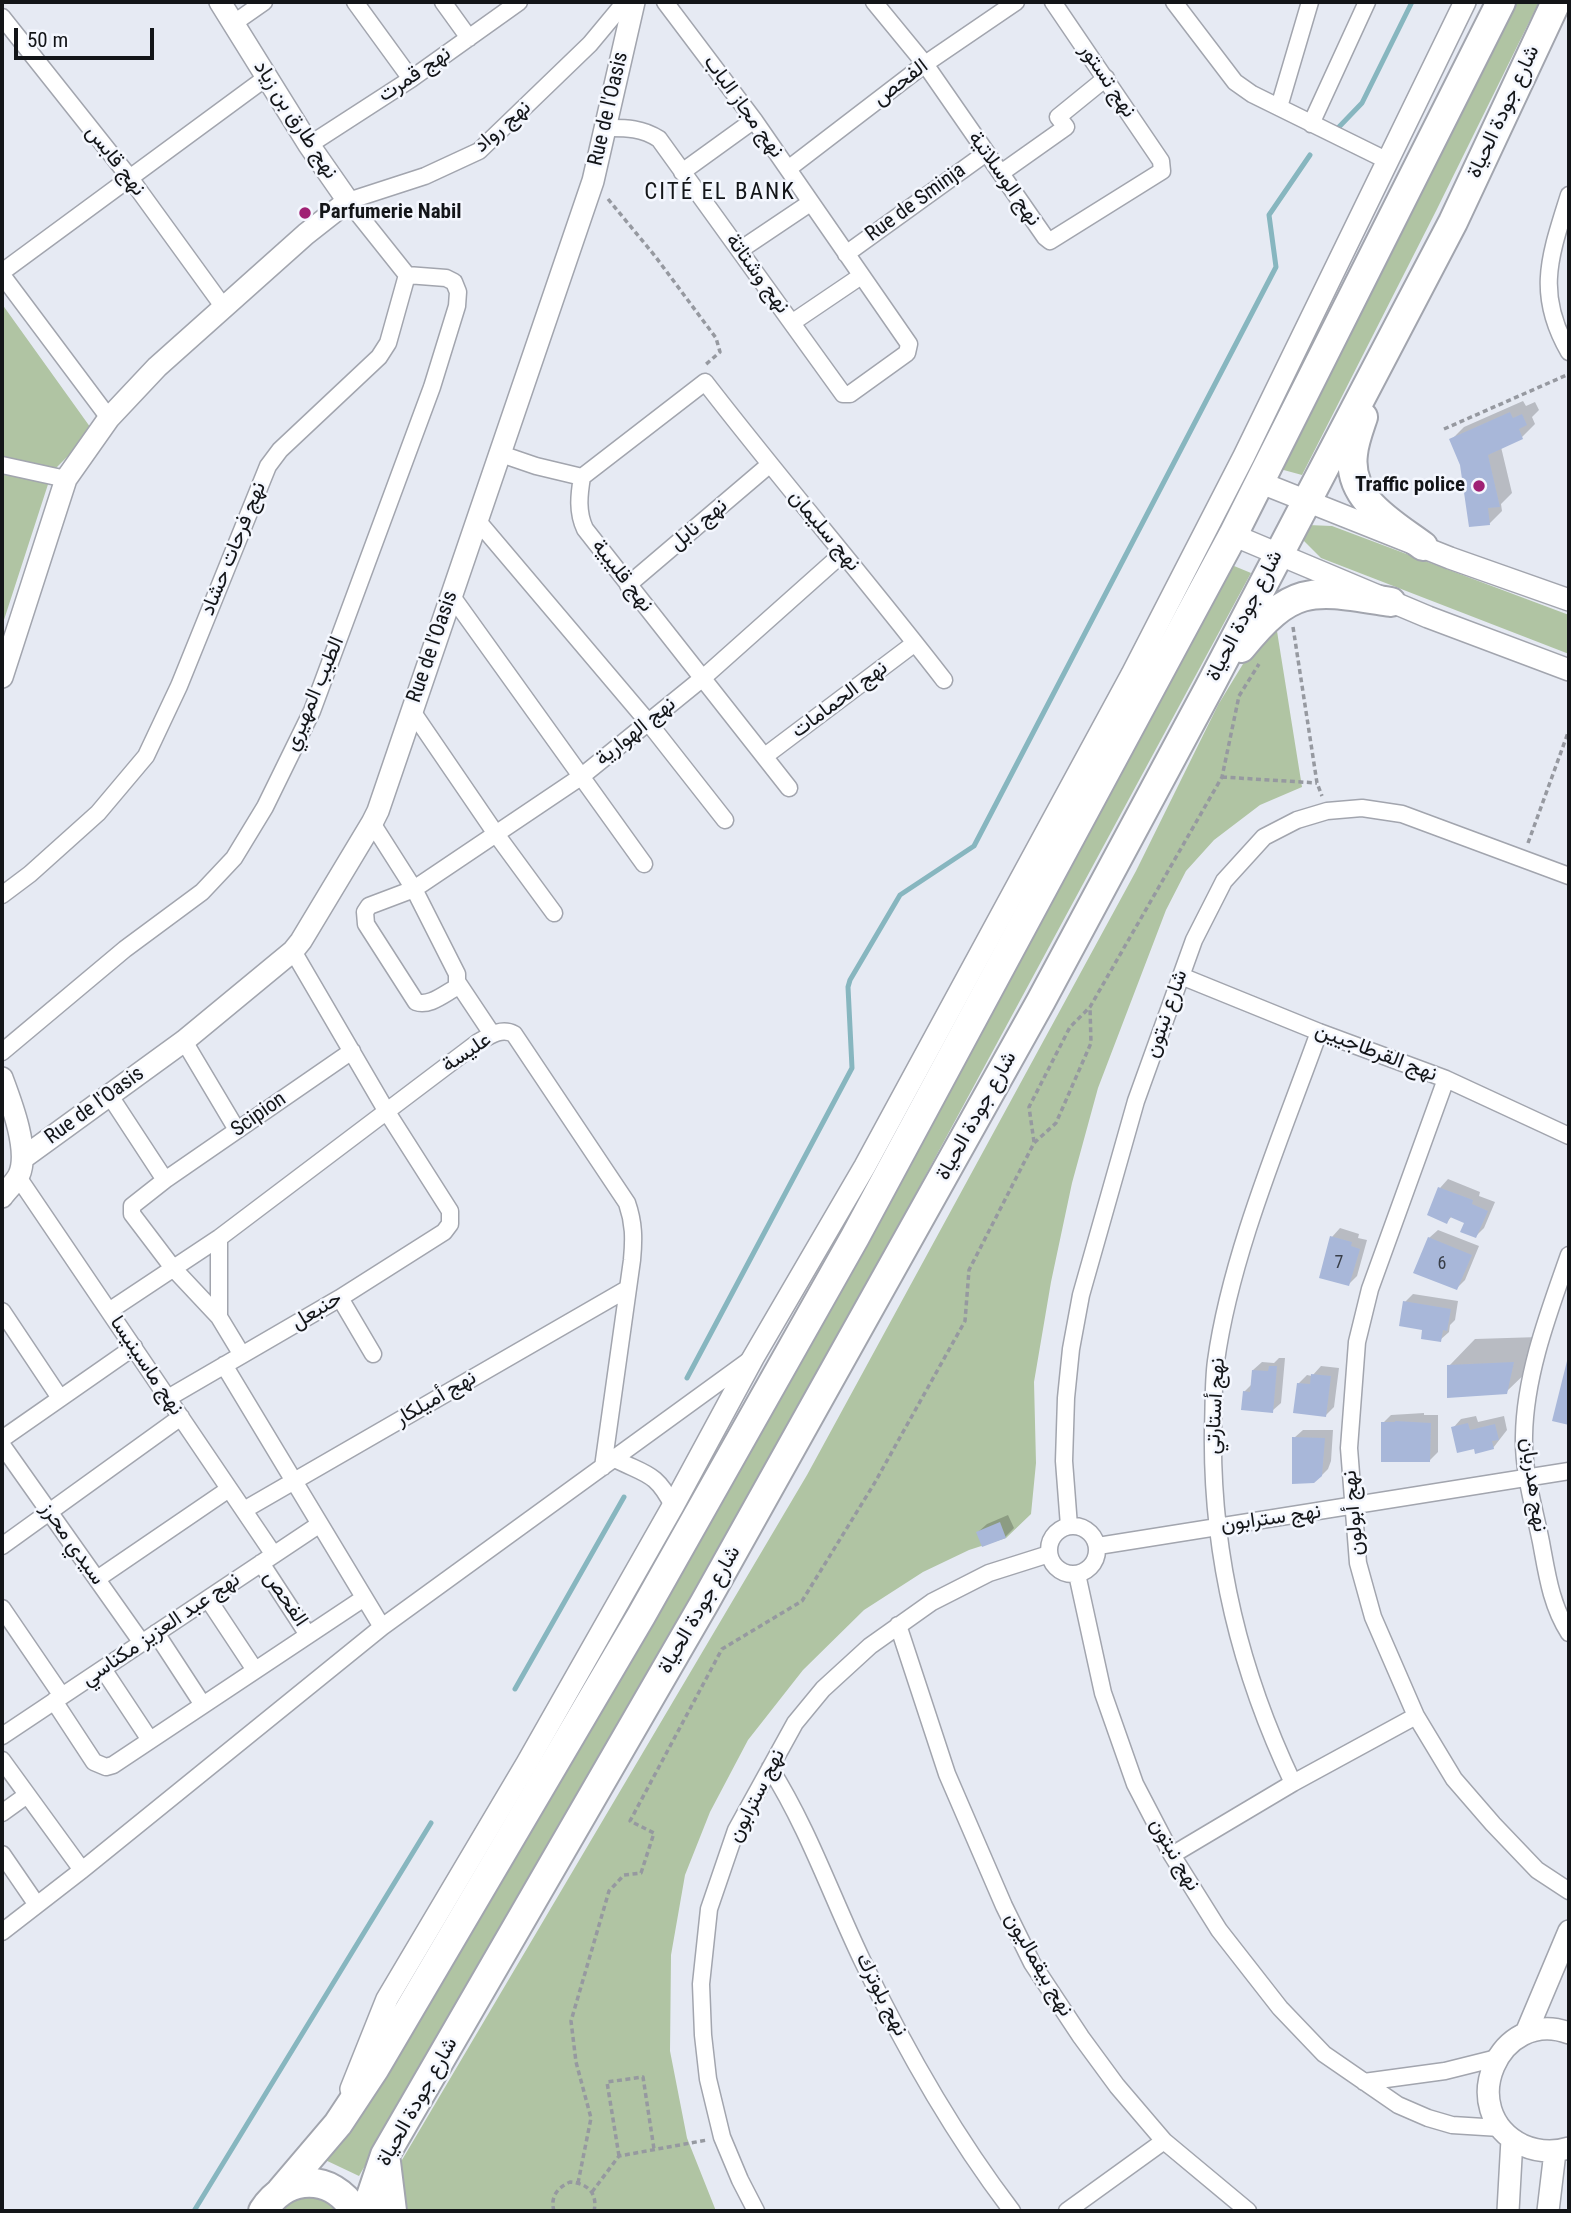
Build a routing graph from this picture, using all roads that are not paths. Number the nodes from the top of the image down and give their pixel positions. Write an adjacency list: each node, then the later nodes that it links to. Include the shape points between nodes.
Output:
1 (220, 2): 19 (street, نهج طارق بن زياد)
2 (264, 2): 19 (street)
3 (355, 2): 24 (street)
4 (443, 2): 20 (street)
5 (519, 2): 20 (street, نهج قمرت)
6 (625, 2): 38 (street, نهج رواد, via 590,44 479,151 425,176)
7 (634, 2): 28 (street, Rue de l'Oasis)
8 (667, 2): 26 (street, نهج مجاز الباب)
9 (874, 2): 21 (street, نهج الوسلاتية)
10 (1016, 2): 21 (street, الفحص)
11 (1053, 2): 23 (street, نهج تستور)
12 (1310, 2): 25 (street)
13 (1367, 2): 27 (street)
14 (1465, 2): 31 (street)
15 (1501, 2): 56 (highway)
16 (1556, 2): 49 (highway, شارع جودة الحياة, via 1453,222)
17 (1180, 5): 25 (street, via 1235,82)
18 (2, 17): 36 (street, نهج قابس)
19 (234, 23): 22 (street, نهج طارق بن زياد)
20 (470, 38): 24 (street, نهج قمرت)
21 (925, 64): 30 (street, نهج الوسلاتية); 33 (street, الفحص)
22 (267, 77): 29 (street, نهج طارق بن زياد); 36 (street)
23 (1106, 78): 32 (street, نهج تستور); 35 (street, via 1058,117 1066,127)
24 (411, 79): 29 (street, نهج قمرت)
25 (1279, 107): 27 (street)
26 (754, 120): 33 (street, نهج مجاز الباب); 34 (street)
27 (1311, 124): 31 (street)
28 (604, 128): 34 (street, نهج وشتاتة, via 649,132); 51 (street, Rue de l'Oasis, via 593,181)
29 (309, 145): 38 (street, نهج طارق بن زياد)
30 (986, 153): 35 (street, نهج الوسلاتية); 41 (street, Rue de Sminja)
31 (1386, 160): 114 (street, via 1244,456 1132,674 865,1166)
32 (1161, 161): 35 (street, نهج الوسلاتية, via 1158,174 1050,241)
33 (788, 169): 39 (street, نهج مجاز الباب)
34 (682, 172): 40 (street, نهج وشتاتة)
35 (1001, 173)
36 (130, 178): 42 (street); 45 (street, نهج قابس)
37 (1569, 195): 47 (street, via 1547,278 1551,311)
38 (348, 201): 43 (street); 45 (street)
39 (810, 202): 40 (street); 41 (street, نهج مجاز الباب)
40 (740, 250): 46 (street, نهج وشتاتة)
41 (846, 254): 44 (street, نهج مجاز الباب)
42 (2, 273): 50 (street)
43 (407, 275): 84 (street, نهج فرحات حشاد, via 388,343 379,356 268,466 146,756 98,813); 93 (street, الطيب المهيري, via 454,282 457,306 432,387 312,711 265,807 234,858 202,892 125,949)
44 (861, 276): 46 (street); 48 (street, نهج مجاز الباب, via 909,344)
45 (225, 309): 50 (street, via 157,367)
46 (793, 322): 48 (street, نهج وشتاتة, via 843,394 850,394)
47 (1569, 352)
48 (907, 353)
49 (1380, 359): 57 (highway, شارع جودة الحياة); 60 (highway, via 1353,454 1356,483 1377,511)
50 (109, 418): 55 (street)
51 (498, 453): 54 (street); 58 (street, Rue de l'Oasis)
52 (2, 465): 55 (street)
53 (769, 465): 54 (street, نهج سليمان, via 705,382); 61 (street, نهج سليمان); 63 (street, نهج نابل)
54 (582, 477): 63 (street, نهج قليبية, via 581,521)
55 (66, 480): 69 (street)
56 (1259, 482): 57 (street); 59 (highway)
57 (1306, 500): 60 (street); 62 (highway, شارع جودة الحياة)
58 (476, 519): 64 (street, Rue de l'Oasis); 74 (street)
59 (1233, 535): 62 (street); 171 (highway, via 828,1284 641,1616 376,2068)
60 (1423, 546): 65 (street)
61 (842, 554): 67 (street, نهج سليمان); 70 (street, نهج الهوارية)
62 (1277, 555): 66 (street); 72 (highway, شارع جودة الحياة)
63 (628, 585): 70 (street, نهج قليبية)
64 (451, 595): 73 (street, Rue de l'Oasis); 76 (street)
65 (1569, 600)
66 (1391, 602): 68 (street); 72 (highway, via 1316,593 1295,598 1256,629)
67 (915, 643): 71 (street, نهج سليمان); 75 (street, نهج الحمامات)
68 (1569, 670)
69 (2, 677)
70 (704, 677): 74 (street, نهج الهوارية); 75 (street, نهج قليبية)
71 (944, 680)
72 (1209, 688): 175 (highway, شارع جودة الحياة, via 997,1081 718,1580)
73 (412, 711): 79 (street, Rue de l'Oasis); 80 (street)
74 (648, 722): 76 (street, نهج الهوارية); 78 (street)
75 (765, 756): 77 (street, نهج قليبية)
76 (582, 776): 80 (street, نهج الهوارية); 81 (street)
77 (789, 788)
78 (725, 820)
79 (372, 823): 83 (street); 86 (street, Rue de l'Oasis)
80 (496, 834): 83 (street, نهج الهوارية); 85 (street)
81 (644, 864)
82 (1569, 876): 87 (street, شارع نبتون, via 1402,814 1362,808 1327,811 1264,837 1244,857 1207,910)
83 (414, 889): 88 (street); 88 (street, نهج الهوارية, via 369,906 366,924 415,1002 427,1003)
84 (2, 895)
85 (554, 913)
86 (293, 951): 91 (street, Rue de l'Oasis); 92 (street)
87 (1181, 976): 89 (street, نهج القرطاجيين); 131 (street, شارع نبتون, via 1136,1101 1081,1295 1066,1398)
88 (458, 983): 90 (street)
89 (1319, 1032): 95 (street, نهج القرطاجيين); 132 (street, نهج أستارتي, via 1240,1258 1216,1361 1213,1457)
90 (492, 1034): 97 (street, عليسة); 106 (street, عليسة, via 514,1034 627,1203 634,1237)
91 (184, 1041): 96 (street, Rue de l'Oasis); 98 (street)
92 (352, 1051): 97 (street); 98 (street, Scipion)
93 (2, 1052)
94 (2, 1078): 100 (street, via 17,1125)
95 (1446, 1079): 99 (street, نهج القرطاجيين); 127 (street, نهج أبولون, via 1370,1289 1357,1342 1349,1448)
96 (110, 1096): 100 (street, Rue de l'Oasis); 101 (street)
97 (387, 1112): 103 (street, عليسة); 107 (street, حنبعل, via 450,1211 450,1224)
98 (237, 1130): 101 (street, Scipion)
99 (1569, 1136)
100 (21, 1168): 102 (street, Rue de l'Oasis); 109 (street, نهج ماسينيسا)
101 (166, 1180): 105 (street, Scipion, via 134,1203 132,1212)
102 (2, 1197)
103 (219, 1238): 105 (street, عليسة); 110 (street)
104 (1569, 1255): 123 (street, نهج هدريان, via 1527,1395 1524,1438)
105 (173, 1268): 109 (street, عليسة); 110 (street)
106 (627, 1289): 121 (street, عليسة); 124 (street, نهج أميلكار)
107 (340, 1298): 112 (street); 113 (street, حنبعل)
108 (2, 1311): 116 (street)
109 (109, 1311): 111 (street, نهج ماسينيسا)
110 (219, 1317): 113 (street)
111 (134, 1347): 116 (street); 117 (street, نهج ماسينيسا)
112 (373, 1354)
113 (242, 1355): 115 (street, حنبعل)
114 (753, 1358): 121 (street); 126 (street)
115 (225, 1364): 117 (street, حنبعل); 124 (street)
116 (60, 1398): 119 (street)
117 (168, 1398): 118 (street, نهج ماسينيسا)
118 (181, 1417): 125 (street, نهج ماسينيسا); 129 (street)
119 (2, 1439)
120 (2, 1445): 129 (street, سيدي محرز)
121 (609, 1463): 126 (street, via 653,1477); 143 (street)
122 (1569, 1471): 123 (street, نهج سترابون)
123 (1528, 1479): 127 (street, نهج سترابون); 145 (street, نهج هدريان, via 1548,1583)
124 (294, 1481): 128 (street, نهج أميلكار); 130 (street)
125 (229, 1489): 128 (street, نهج ماسينيسا); 138 (street)
126 (673, 1506): 171 (street, via 387,1999)
127 (1353, 1507): 132 (street, نهج سترابون); 152 (street, نهج أبولون, via 1364,1590)
128 (244, 1510): 136 (street, نهج ماسينيسا)
129 (49, 1512): 133 (street); 138 (street, سيدي محرز)
130 (320, 1524): 136 (street, نهج عبد العزيز مكناسي); 139 (street)
131 (1069, 1527): 134 (street, via 1087,1531); 135 (street, via 1053,1536)
132 (1217, 1527): 134 (street, نهج سترابون); 157 (street, نهج أستارتي, via 1235,1629 1273,1741)
133 (2, 1546)
134 (1098, 1546): 137 (street, via 1093,1564)
135 (1049, 1554): 137 (street, via 1059,1570); 142 (street, نهج سترابون, via 989,1573)
136 (268, 1559): 140 (street, نهج عبد العزيز مكناسي); 146 (street, الفحص)
137 (1077, 1574): 161 (street, نهج نبتون, via 1103,1693 1135,1784)
138 (97, 1579): 147 (street, سيدي محرز)
139 (364, 1598): 143 (street); 146 (street)
140 (208, 1599): 144 (street, نهج عبد العزيز مكناسي); 149 (street)
141 (2, 1608): 150 (street)
142 (898, 1625): 156 (street, نهج سترابون, via 823,1689 795,1723); 173 (street, نهج بيقماليون, via 947,1774 1032,1963 1088,2047)
143 (382, 1627): 162 (street)
144 (156, 1633): 147 (street, نهج عبد العزيز مكناسي); 151 (street)
145 (1569, 1633)
146 (308, 1635): 149 (street)
147 (142, 1643): 148 (street, نهج عبد العزيز مكناسي)
148 (103, 1669): 150 (street, نهج عبد العزيز مكناسي); 154 (street)
149 (255, 1670): 151 (street)
150 (58, 1699): 153 (street, نهج عبد العزيز مكناسي); 154 (street, via 94,1762 113,1765)
151 (203, 1705): 154 (street)
152 (1416, 1716): 157 (street); 163 (street, نهج أبولون, via 1454,1779 1493,1824 1536,1870)
153 (2, 1736)
154 (150, 1740)
155 (2, 1760): 158 (street)
156 (770, 1768): 180 (street, نهج سترابون, via 736,1830 709,1909 701,1984 708,2079 722,2137); 181 (street, نهج بلوترك, via 801,1820 895,2025 946,2114)
157 (1293, 1783): 161 (street)
158 (27, 1795): 159 (street); 162 (street)
159 (2, 1813)
160 (2, 1854): 164 (street)
161 (1172, 1855): 170 (street, نهج نبتون, via 1219,1930 1280,2008 1324,2054)
162 (82, 1870): 164 (street)
163 (1569, 1891)
164 (37, 1905): 166 (street)
165 (1569, 1931): 167 (street)
166 (2, 1932)
167 (1526, 2033): 168 (street, via 1544,2029); 169 (street)
168 (1569, 2033)
169 (1497, 2058): 170 (street, via 1445,2071); 172 (street, via 1488,2093 1491,2111)
170 (1364, 2082): 172 (street, نهج نبتون, via 1427,2118)
171 (338, 2124): 176 (highway)
172 (1506, 2134): 174 (street, via 1532,2150); 184 (street)
173 (1164, 2141): 182 (street); 183 (street, نهج بيقماليون)
174 (1563, 2152): 185 (street)
175 (385, 2155): 178 (highway, شارع جودة الحياة); 179 (highway)
176 (272, 2201): 177 (highway, via 302,2184 324,2185 337,2191)
177 (355, 2211)
178 (366, 2211)
179 (392, 2211)
180 (756, 2211)
181 (1012, 2211)
182 (1067, 2211)
183 (1248, 2211)
184 (1508, 2211)
185 (1548, 2211)

